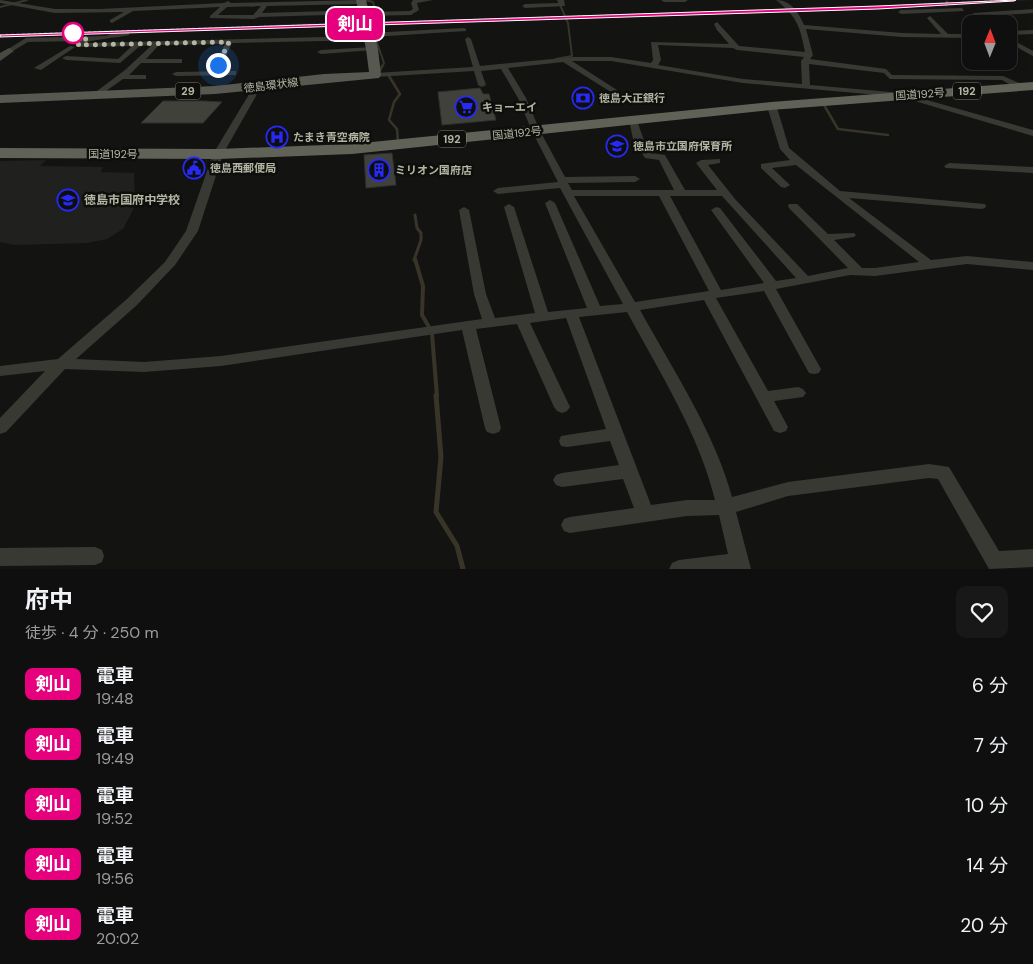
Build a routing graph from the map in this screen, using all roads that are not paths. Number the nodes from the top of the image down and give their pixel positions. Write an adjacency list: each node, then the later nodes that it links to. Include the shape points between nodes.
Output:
1 (202, 0): 15 (street)
2 (231, 0): 11 (street)
3 (415, 0): 4 (street); 17 (street, via 416,10 411,13)
4 (430, 0)
5 (664, 0): 6 (street)
6 (685, 0)
7 (779, 0): 27 (street, via 791,10)
8 (0, 1): 16 (street, via 55,11)
9 (247, 2): 11 (street); 12 (street)
10 (948, 4): 18 (street)
11 (225, 5): 15 (street); 22 (street, via 212,17)
12 (265, 5): 17 (street); 22 (street)
13 (562, 5): 14 (street)
14 (525, 6)
15 (192, 8): 16 (street); 21 (street)
16 (132, 9): 25 (street)
17 (366, 9): 22 (street); 33 (main road)
18 (962, 10): 19 (street); 23 (street)
19 (919, 11): 24 (street); 24 (street, via 901,15)
20 (1033, 11): 23 (street)
21 (186, 14)
22 (258, 15)
23 (974, 15)
24 (930, 18): 34 (street)
25 (112, 21)
26 (717, 24): 37 (street)
27 (803, 28): 34 (street); 51 (street)
28 (464, 30): 33 (street, via 453,27)
29 (1018, 32): 30 (street)
30 (1033, 32)
31 (127, 34): 38 (street)
32 (668, 34): 41 (street)
33 (372, 35): 40 (street); 47 (main road)
34 (948, 36): 35 (street)
35 (962, 36)
36 (716, 37): 37 (street)
37 (726, 37): 46 (street)
38 (87, 38): 43 (street, via 78,45); 49 (street, via 26,40)
39 (468, 39): 60 (street)
40 (229, 42): 44 (street); 56 (street)
41 (670, 42): 46 (street); 57 (street, via 653,43 657,60)
42 (75, 45): 59 (street)
43 (137, 45): 44 (street); 52 (street, via 120,61)
44 (156, 45): 54 (street)
45 (1018, 45): 50 (street)
46 (734, 46): 51 (street)
47 (372, 49): 48 (street); 64 (main road)
48 (321, 52)
49 (3, 53)
50 (1033, 54)
51 (807, 58): 69 (street); 70 (street, via 886,70 890,77 1003,78)
52 (68, 60)
53 (566, 60): 57 (street, via 611,59); 58 (street); 72 (street)
54 (138, 61): 55 (street); 65 (street)
55 (179, 61)
56 (218, 65)
57 (653, 66): 69 (street, via 725,79)
58 (504, 67): 60 (street); 78 (street)
59 (38, 68)
60 (477, 70): 64 (street); 67 (street)
61 (233, 73): 63 (street)
62 (176, 74): 63 (street)
63 (206, 74): 71 (street)
64 (375, 75): 68 (main road, 徳島環状線 / 29)
65 (122, 77): 66 (street); 73 (street)
66 (143, 77)
67 (482, 85)
68 (255, 86): 71 (main road, 徳島環状線 / 29); 81 (street)
69 (806, 86): 74 (street)
70 (1027, 87): 74 (highway, 国道192号 / 192)
71 (192, 91): 73 (main road, 徳島環状線 / 29)
72 (614, 92)
73 (96, 96): 75 (main road, 徳島環状線 / 29)
74 (902, 96): 76 (highway, 国道192号 / 192); 79 (street)
75 (0, 99)
76 (771, 106): 77 (highway, 国道192号 / 192); 83 (street, via 785,149)
77 (633, 120): 78 (highway, 国道192号 / 192); 91 (street, via 635,136 642,148 648,156 662,157)
78 (536, 131): 81 (highway, 国道192号 / 192, via 352,149); 88 (street)
79 (1033, 133)
80 (0, 153): 81 (highway, 国道192号 / 192)
81 (218, 154): 115 (street, via 192,231 169,265)
82 (717, 161): 92 (street, via 701,163)
83 (800, 162): 87 (street, via 764,166); 93 (street)
84 (949, 166): 85 (street)
85 (1033, 170)
86 (635, 179): 88 (street)
87 (785, 185)
88 (564, 186): 89 (street); 90 (street); 108 (street)
89 (498, 190)
90 (662, 193): 91 (street); 107 (street)
91 (681, 193): 92 (street)
92 (723, 193): 105 (street)
93 (837, 194): 95 (street, via 966,208); 102 (street)
94 (550, 203): 109 (street)
95 (981, 206)
96 (508, 207): 111 (street)
97 (810, 207): 101 (street, via 795,207)
98 (464, 210): 113 (street, via 480,294)
99 (716, 210): 106 (street)
100 (850, 235): 101 (street)
101 (825, 238): 104 (street)
102 (930, 264): 103 (street, via 967,260); 104 (street, via 875,272)
103 (1033, 266)
104 (858, 271): 105 (street)
105 (805, 280): 106 (street)
106 (771, 286): 107 (street); 116 (street)
107 (713, 295): 108 (street); 119 (street)
108 (631, 306): 109 (street); 128 (street, via 700,435 719,481)
109 (596, 311): 110 (street)
110 (571, 313): 111 (street); 124 (street)
111 (543, 317): 112 (street)
112 (521, 319): 113 (street); 120 (street)
113 (490, 323): 114 (street)
114 (468, 325): 115 (street, via 221,361 144,367); 123 (street)
115 (62, 364): 117 (street); 122 (street)
116 (814, 368)
117 (0, 371)
118 (798, 393): 119 (street)
119 (763, 397): 121 (street)
120 (562, 407)
121 (780, 427)
122 (0, 428)
123 (493, 428)
124 (616, 434): 125 (street); 126 (street)
125 (568, 441)
126 (629, 471): 127 (street); 129 (street)
127 (562, 480)
128 (725, 507): 129 (street); 135 (street, via 788,489 929,471 943,472); 136 (street)
129 (645, 514): 130 (street)
130 (570, 525)
131 (95, 556): 134 (street)
132 (0, 557): 134 (street)
133 (1033, 558): 135 (street)
134 (64, 563)
135 (997, 565)
136 (740, 566): 137 (street)
137 (679, 569)

